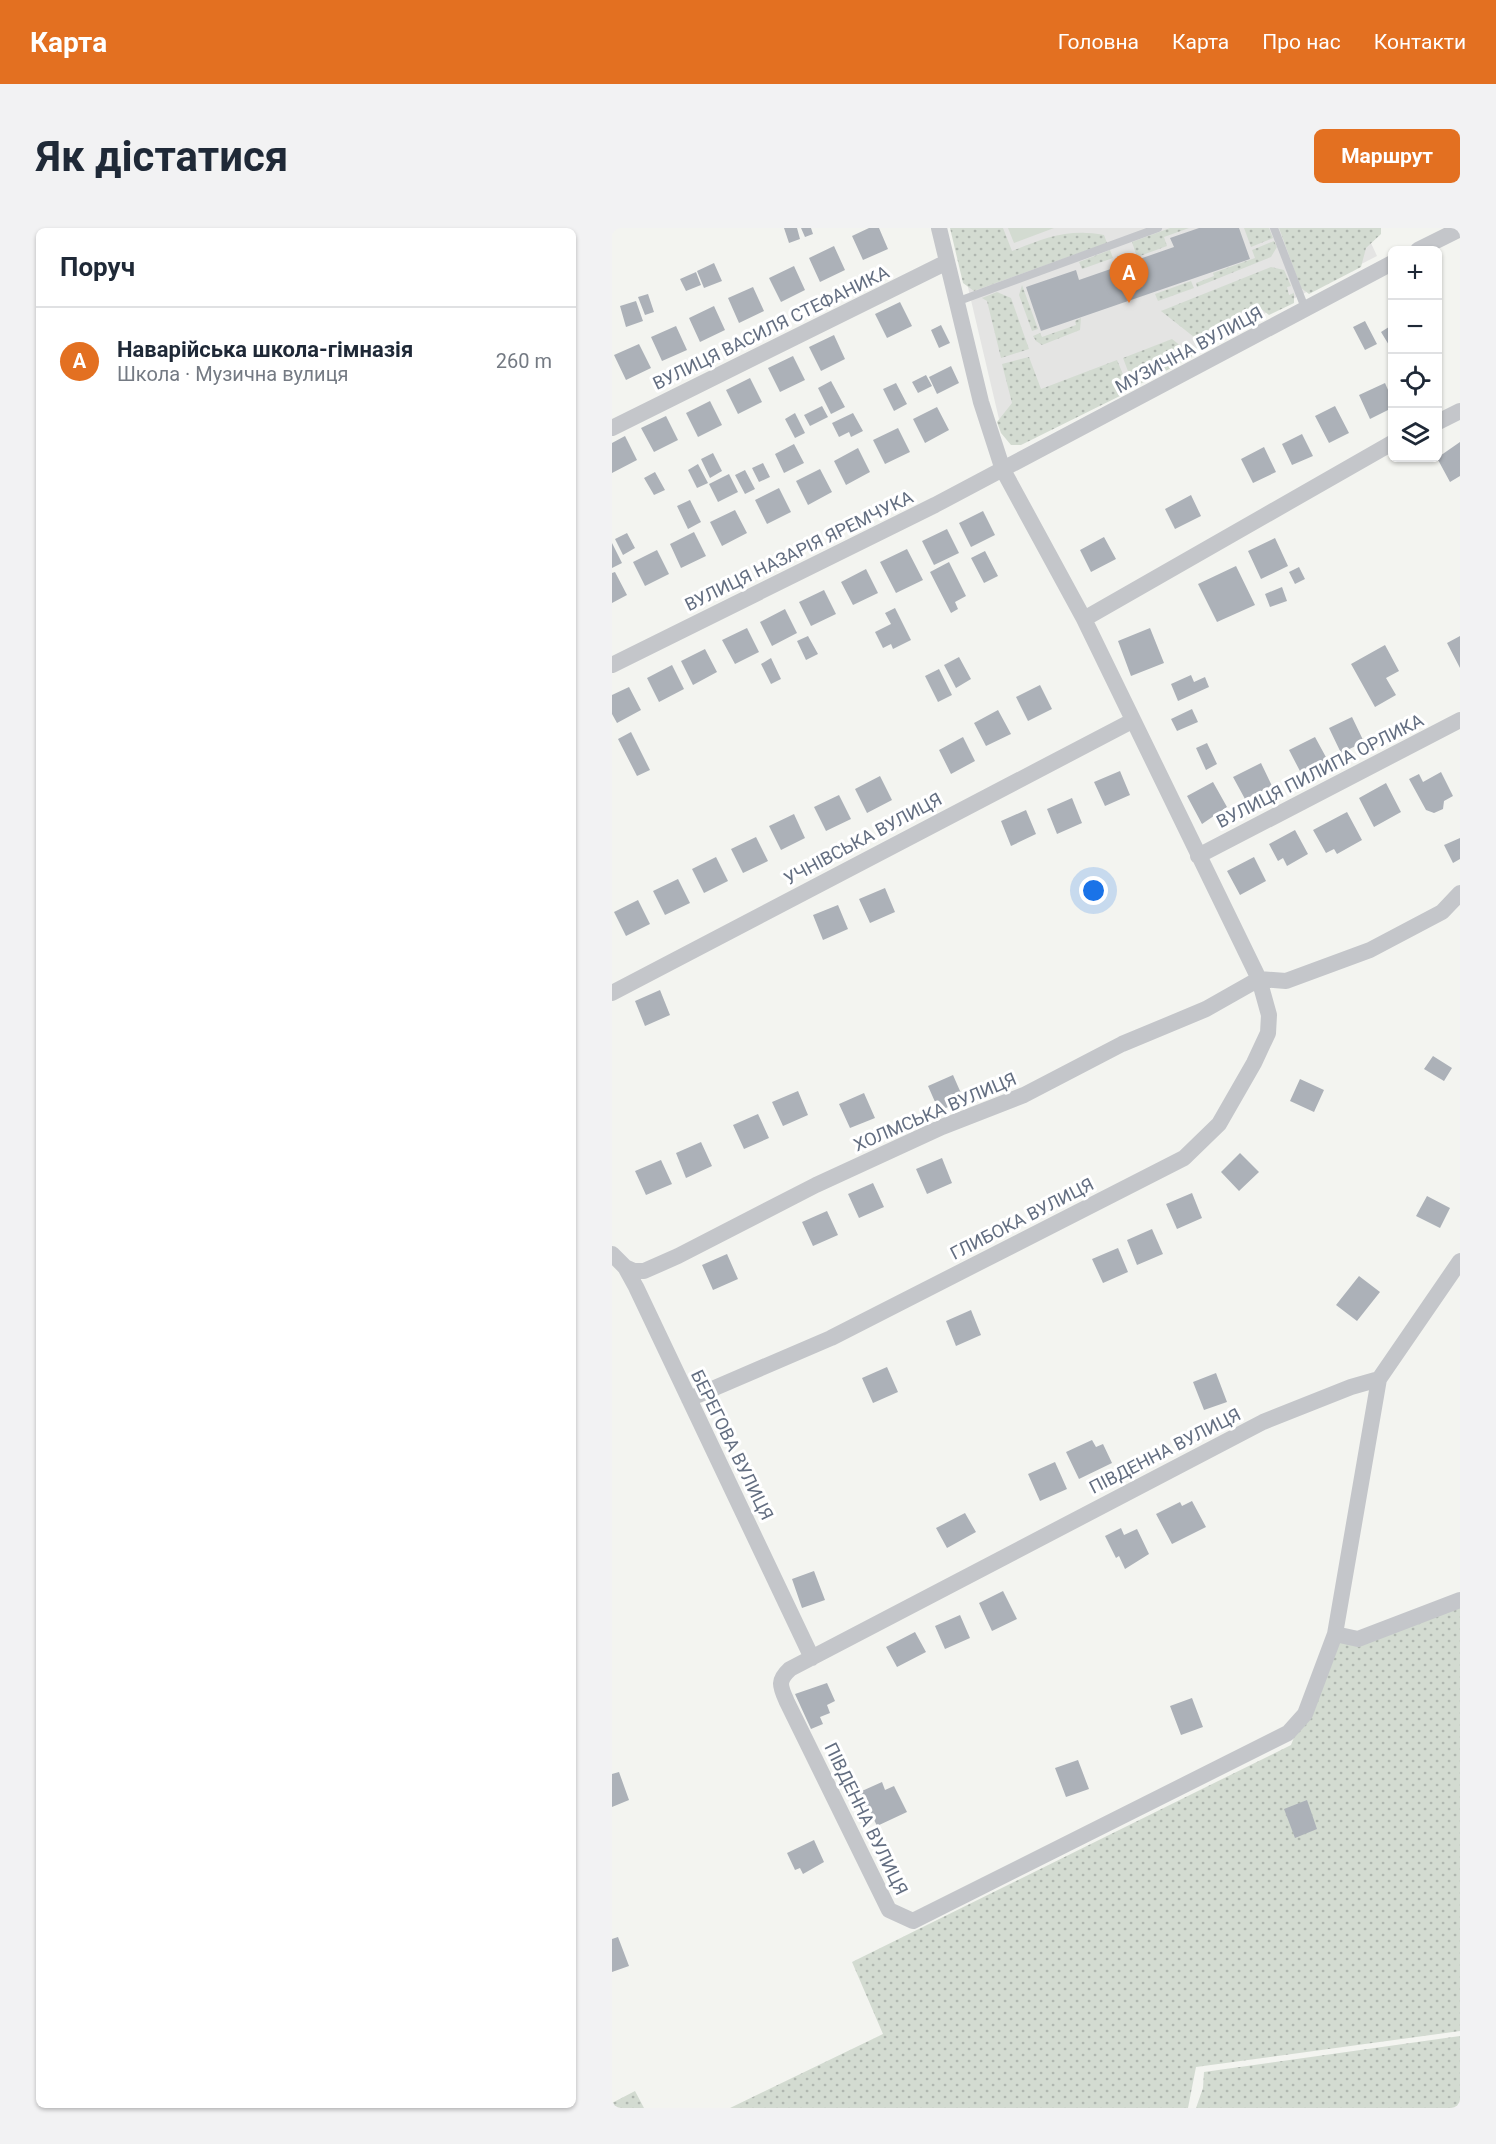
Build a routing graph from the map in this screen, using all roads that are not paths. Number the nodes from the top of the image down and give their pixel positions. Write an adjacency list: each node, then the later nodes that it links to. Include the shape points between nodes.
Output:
1 (939, 228): 6 (street, ГЛИБОКА ВУЛИЦЯ)
2 (1158, 228): 8 (lane)
3 (1274, 228): 9 (lane)
4 (1460, 229): 5 (street)
5 (1426, 246)
6 (946, 262): 8 (street, ГЛИБОКА ВУЛИЦЯ); 12 (street, ВУЛИЦЯ ВАСИЛЯ СТЕФАНИКА)
7 (1388, 265): 9 (street, МУЗИЧНА ВУЛИЦЯ)
8 (956, 302): 14 (street, ГЛИБОКА ВУЛИЦЯ)
9 (1305, 308): 14 (street, МУЗИЧНА ВУЛИЦЯ)
10 (1460, 411): 11 (street)
11 (1442, 420)
12 (612, 428)
13 (1388, 445): 15 (street)
14 (1003, 470): 15 (street, ГЛИБОКА ВУЛИЦЯ); 16 (street, ВУЛИЦЯ НАЗАРІЯ ЯРЕМЧУКА)
15 (1084, 619): 18 (street, ГЛИБОКА ВУЛИЦЯ)
16 (612, 665)
17 (1460, 720): 19 (street, ВУЛИЦЯ ПИЛИПА ОРЛИКА)
18 (1132, 721): 19 (street, ГЛИБОКА ВУЛИЦЯ); 22 (street, УЧНІВСЬКА ВУЛИЦЯ)
19 (1198, 855): 21 (street, ГЛИБОКА ВУЛИЦЯ)
20 (1460, 893): 21 (street, via 1442,912 1370,950 1286,981)
21 (1259, 979): 25 (street, ХОЛМСЬКА ВУЛИЦЯ, via 1206,1009 1122,1044 1024,1095 816,1185 644,1271); 27 (street, ГЛИБОКА ВУЛИЦЯ, via 1269,1016 1268,1033 1219,1124 1184,1158 831,1338)
22 (612, 993)
23 (612, 1254): 25 (street, БЕРЕГОВА ВУЛИЦЯ)
24 (1460, 1261): 26 (street)
25 (625, 1267): 27 (street, БЕРЕГОВА ВУЛИЦЯ)
26 (1379, 1379): 29 (street, ПІВДЕННА ВУЛИЦЯ); 30 (street, ПІВДЕННА ВУЛИЦЯ, via 1263,1422)
27 (689, 1398): 30 (street, БЕРЕГОВА ВУЛИЦЯ)
28 (1460, 1600): 29 (street, via 1358,1639)
29 (1335, 1634): 30 (street, ПІВДЕННА ВУЛИЦЯ, via 1305,1714 1288,1733 913,1921 889,1910 877,1890 779,1686 781,1677 790,1669)
30 (812, 1658)

